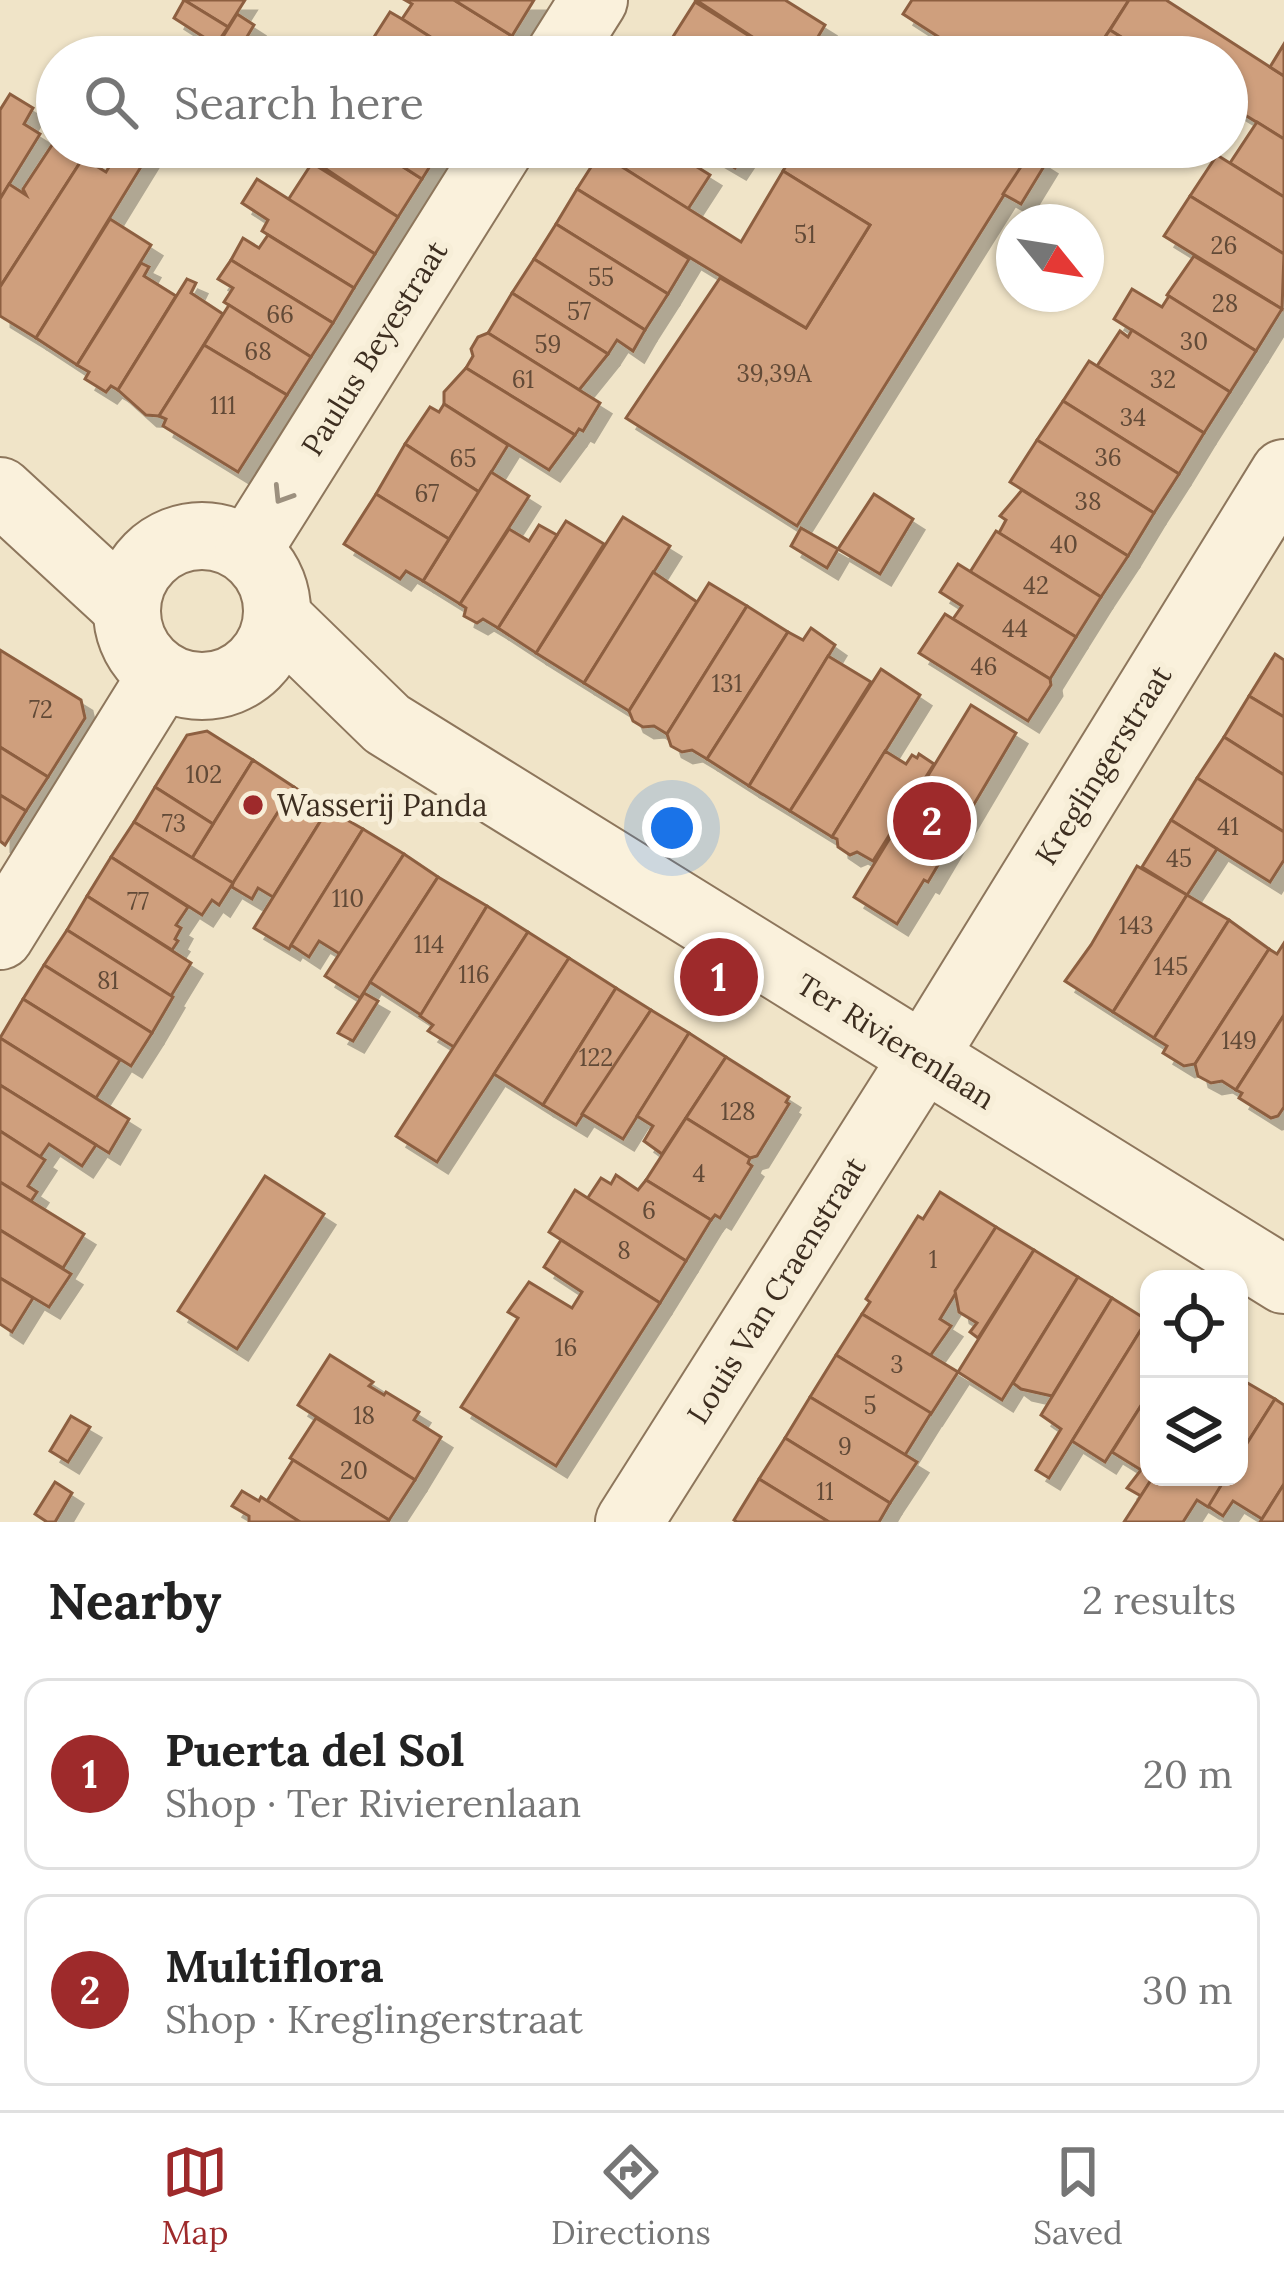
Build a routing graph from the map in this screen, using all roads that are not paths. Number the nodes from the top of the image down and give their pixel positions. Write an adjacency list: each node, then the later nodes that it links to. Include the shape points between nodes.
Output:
1 (594, 0): 2 (street)
2 (571, 36)
3 (488, 168): 6 (street, Paulus Beyestraat, one-way to 6)
4 (1284, 473): 13 (street, Kreglingerstraat)
5 (0, 486): 7 (street)
6 (248, 550): 7 (street, via 217,536 183,537); 8 (street, via 272,580)
7 (140, 580): 9 (street, via 129,634)
8 (278, 618): 10 (street, via 265,653); 11 (street, Ter Rivierenlaan)
9 (162, 675): 10 (street, via 198,687); 12 (street)
10 (236, 679): 11 (street, Ter Rivierenlaan)
11 (387, 724): 13 (street, Ter Rivierenlaan)
12 (0, 936)
13 (923, 1058): 14 (street, Ter Rivierenlaan); 15 (street, Louis Van Craenstraat)
14 (1284, 1280)
15 (629, 1522)

